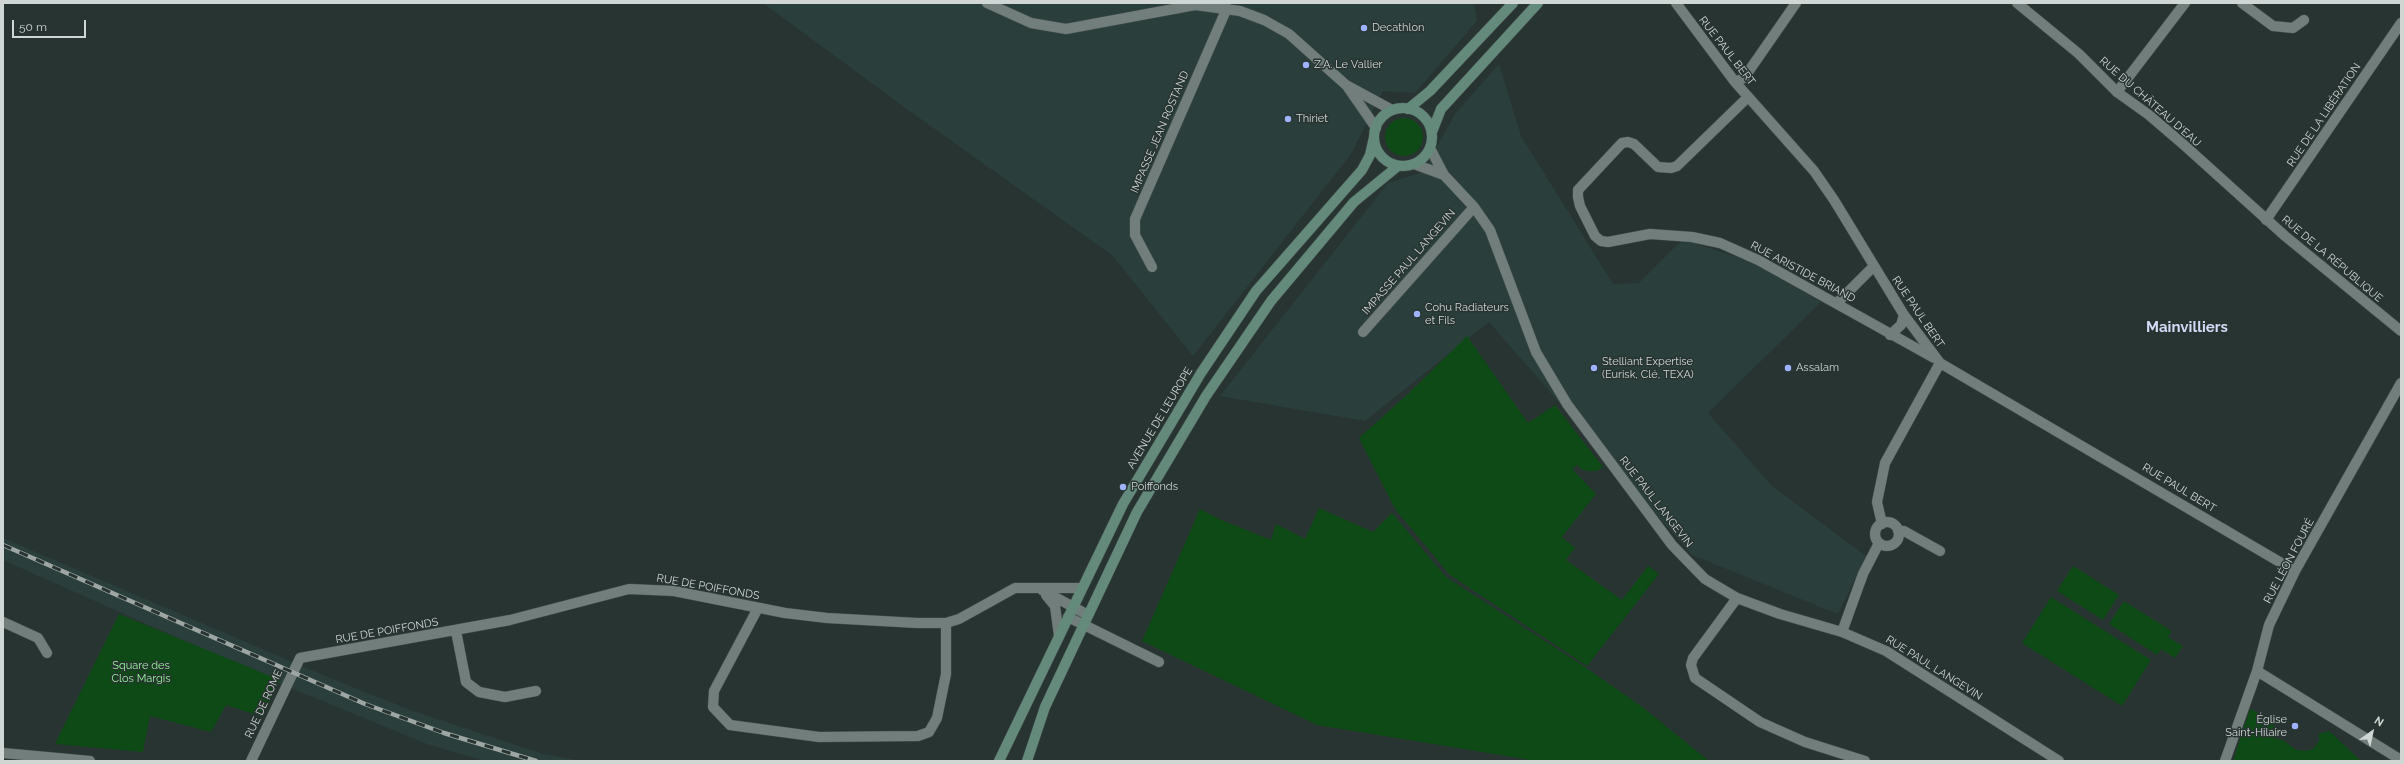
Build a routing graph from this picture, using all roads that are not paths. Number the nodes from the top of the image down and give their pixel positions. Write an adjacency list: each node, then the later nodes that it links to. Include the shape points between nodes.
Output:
1 (988, 3): 10 (street, via 1031,23 1066,28 1195,5)
2 (1513, 3): 17 (main road, via 1430,92)
3 (1538, 3): 19 (main road, via 1441,110)
4 (1676, 3): 13 (street, RUE PAUL BERT)
5 (1796, 3): 13 (street, via 1744,78)
6 (2017, 3): 15 (street, RUE DU CHÂTEAU D'EAU, via 2079,54)
7 (2185, 3): 15 (street)
8 (2242, 3): 11 (street, via 2273,26 2293,28)
9 (1241, 7): 10 (street); 14 (street, via 1289,34)
10 (1227, 8): 27 (street, IMPASSE JEAN ROSTAND, via 1135,219 1135,235)
11 (2304, 20)
12 (2401, 23): 26 (street, RUE DE LA LIBÉRATION)
13 (1735, 82): 16 (street, RUE PAUL BERT)
14 (1346, 85): 18 (street); 20 (street)
15 (2117, 92): 26 (street, RUE DU CHÂTEAU D'EAU, via 2149,115)
16 (1748, 97): 28 (street, RUE PAUL BERT, via 1814,171); 29 (street, RUE ARISTIDE BRIAND, via 1677,166 1658,167 1634,144 1622,144 1580,186 1580,206 1601,241 1650,234 1706,239 1758,260)
17 (1408, 109): 18 (main road); 19 (main road, via 1424,117)
18 (1392, 110): 20 (main road, via 1380,121)
19 (1432, 132): 21 (main road)
20 (1375, 133): 23 (main road, via 1376,145 1381,156); 42 (main road, AVENUE DE L'EUROPE, via 1370,155 1362,170 1256,291 1201,373 1123,504)
21 (1430, 148): 22 (main road); 24 (street, RUE PAUL LANGEVIN)
22 (1414, 164): 23 (main road); 24 (street, RUE PAUL LANGEVIN)
23 (1398, 166): 46 (main road, via 1354,202 1266,307 1206,396 1159,474)
24 (1444, 175): 25 (street, RUE PAUL LANGEVIN)
25 (1474, 207): 32 (street, IMPASSE PAUL LANGEVIN); 43 (street, RUE PAUL LANGEVIN, via 1490,230 1536,352 1567,404 1672,546 1705,579)
26 (2266, 220): 31 (street, RUE DE LA RÉPUBLIQUE)
27 (1152, 267)
28 (1873, 267): 29 (street); 30 (street, RUE PAUL BERT)
29 (1837, 303): 33 (street, RUE ARISTIDE BRIAND)
30 (1904, 315): 33 (street, via 1901,325); 34 (street, RUE PAUL BERT)
31 (2401, 330)
32 (1363, 332)
33 (1890, 335): 34 (street, RUE ARISTIDE BRIAND)
34 (1938, 361): 36 (street, via 1885,462 1877,502); 40 (street, RUE PAUL BERT)
35 (2401, 383): 40 (street, RUE LÉON FOURÉ)
36 (1882, 524): 37 (street, via 1891,523); 38 (street, via 1876,532)
37 (1898, 531): 38 (street, via 1898,539 1893,545 1885,546); 39 (street, via 1904,531)
38 (1879, 543): 52 (street, via 1863,574)
39 (1940, 552)
40 (2295, 571): 57 (street, RUE LÉON FOURÉ, via 2269,625)
41 (1038, 588): 42 (street, RUE DE POIFFONDS); 44 (street, RUE DE POIFFONDS); 49 (street, RUE DE POIFFONDS, via 1015,588 959,620); 53 (street, via 1055,606)
42 (1082, 588): 44 (main road, AVENUE DE L'EUROPE)
43 (1738, 598): 52 (street, RUE PAUL LANGEVIN, via 1780,614); 65 (street, via 1693,658 1690,665 1695,678 1760,722 1805,742)
44 (1073, 607): 46 (street, RUE DE POIFFONDS); 47 (main road, AVENUE DE L'EUROPE)
45 (758, 608): 49 (street, RUE DE POIFFONDS, via 827,618); 49 (street, via 714,691 713,707 730,725 819,737 918,736 929,732 937,718 946,674); 51 (street, RUE DE POIFFONDS, via 674,591 629,588 510,620)
46 (1088, 615): 50 (main road)
47 (1068, 617): 50 (street); 53 (main road, AVENUE DE L'EUROPE)
48 (3, 622): 54 (street, via 38,638)
49 (946, 623)
50 (1084, 625): 56 (street); 64 (main road, via 1045,707)
51 (456, 631): 55 (street, RUE DE POIFFONDS); 58 (street, via 466,682 479,692 505,698)
52 (1842, 632): 66 (street, RUE PAUL LANGEVIN, via 1886,651)
53 (1059, 636): 63 (main road, AVENUE DE L'EUROPE)
54 (47, 653)
55 (300, 658): 62 (street, RUE DE ROME)
56 (1159, 662)
57 (2257, 671): 60 (street); 67 (street, RUE LÉON FOURÉ)
58 (536, 691)
59 (3, 753): 61 (street)
60 (2401, 760)
61 (90, 761)
62 (251, 761)
63 (999, 761)
64 (1027, 761)
65 (1865, 761)
66 (2059, 761)
67 (2225, 761)

